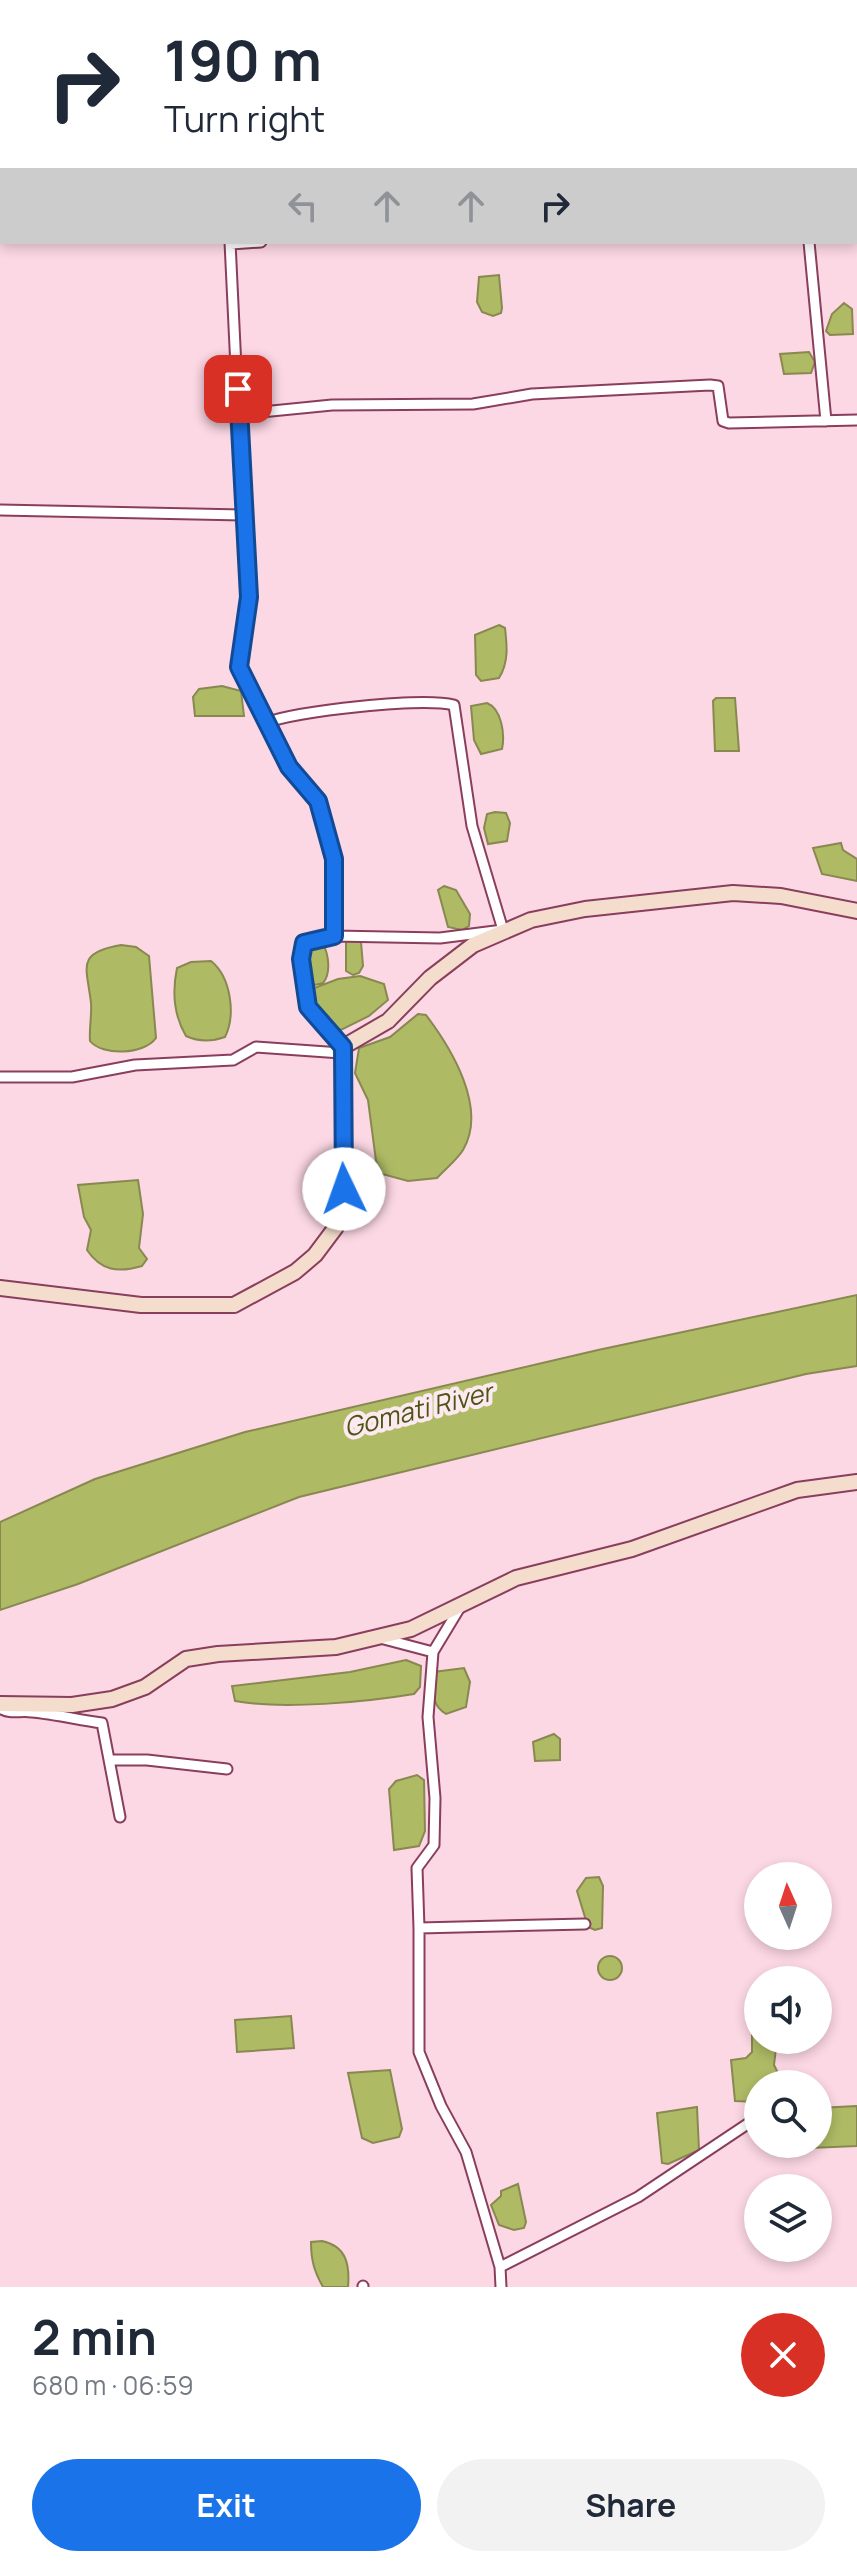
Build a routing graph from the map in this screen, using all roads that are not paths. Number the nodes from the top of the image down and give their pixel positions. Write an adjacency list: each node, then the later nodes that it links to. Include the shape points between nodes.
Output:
1 (230, 244): 3 (street)
2 (809, 244): 5 (street)
3 (241, 414): 5 (street, via 332,405 473,404 532,394 710,385 718,386 723,421 729,423); 7 (street)
4 (857, 420): 5 (street)
5 (826, 421)
6 (0, 510): 7 (street)
7 (243, 515): 8 (street, via 249,610 239,667)
8 (265, 723): 10 (street, via 285,716 395,705 454,705 472,826); 11 (street, via 289,767 318,801 334,859)
9 (857, 911): 10 (main road, via 733,893 585,909)
10 (503, 930): 11 (street, via 440,938); 12 (main road, via 473,945 430,978 388,1021)
11 (334, 936): 12 (street, via 304,943 301,959 308,1007)
12 (342, 1050): 13 (street, via 256,1047 233,1060 135,1065 72,1077); 14 (main road, via 344,1189 336,1227 295,1272 234,1305 220,1306 141,1305)
13 (0, 1077)
14 (0, 1288)
15 (857, 1482): 16 (main road, via 797,1490 632,1549 516,1578)
16 (462, 1604): 17 (main road, via 411,1629); 18 (street)
17 (377, 1637): 18 (street); 19 (main road, via 336,1647 186,1659 145,1687 112,1699)
18 (433, 1652): 24 (street, via 428,1717 434,1845 417,1868)
19 (1, 1709): 20 (street, via 102,1723)
20 (109, 1760): 21 (street); 22 (street)
21 (227, 1769)
22 (120, 1817)
23 (585, 1924): 24 (street)
24 (419, 1928): 26 (street, via 419,2052 466,2152)
25 (744, 2126): 26 (street, via 638,2197)
26 (500, 2267): 27 (street)
27 (501, 2287)

